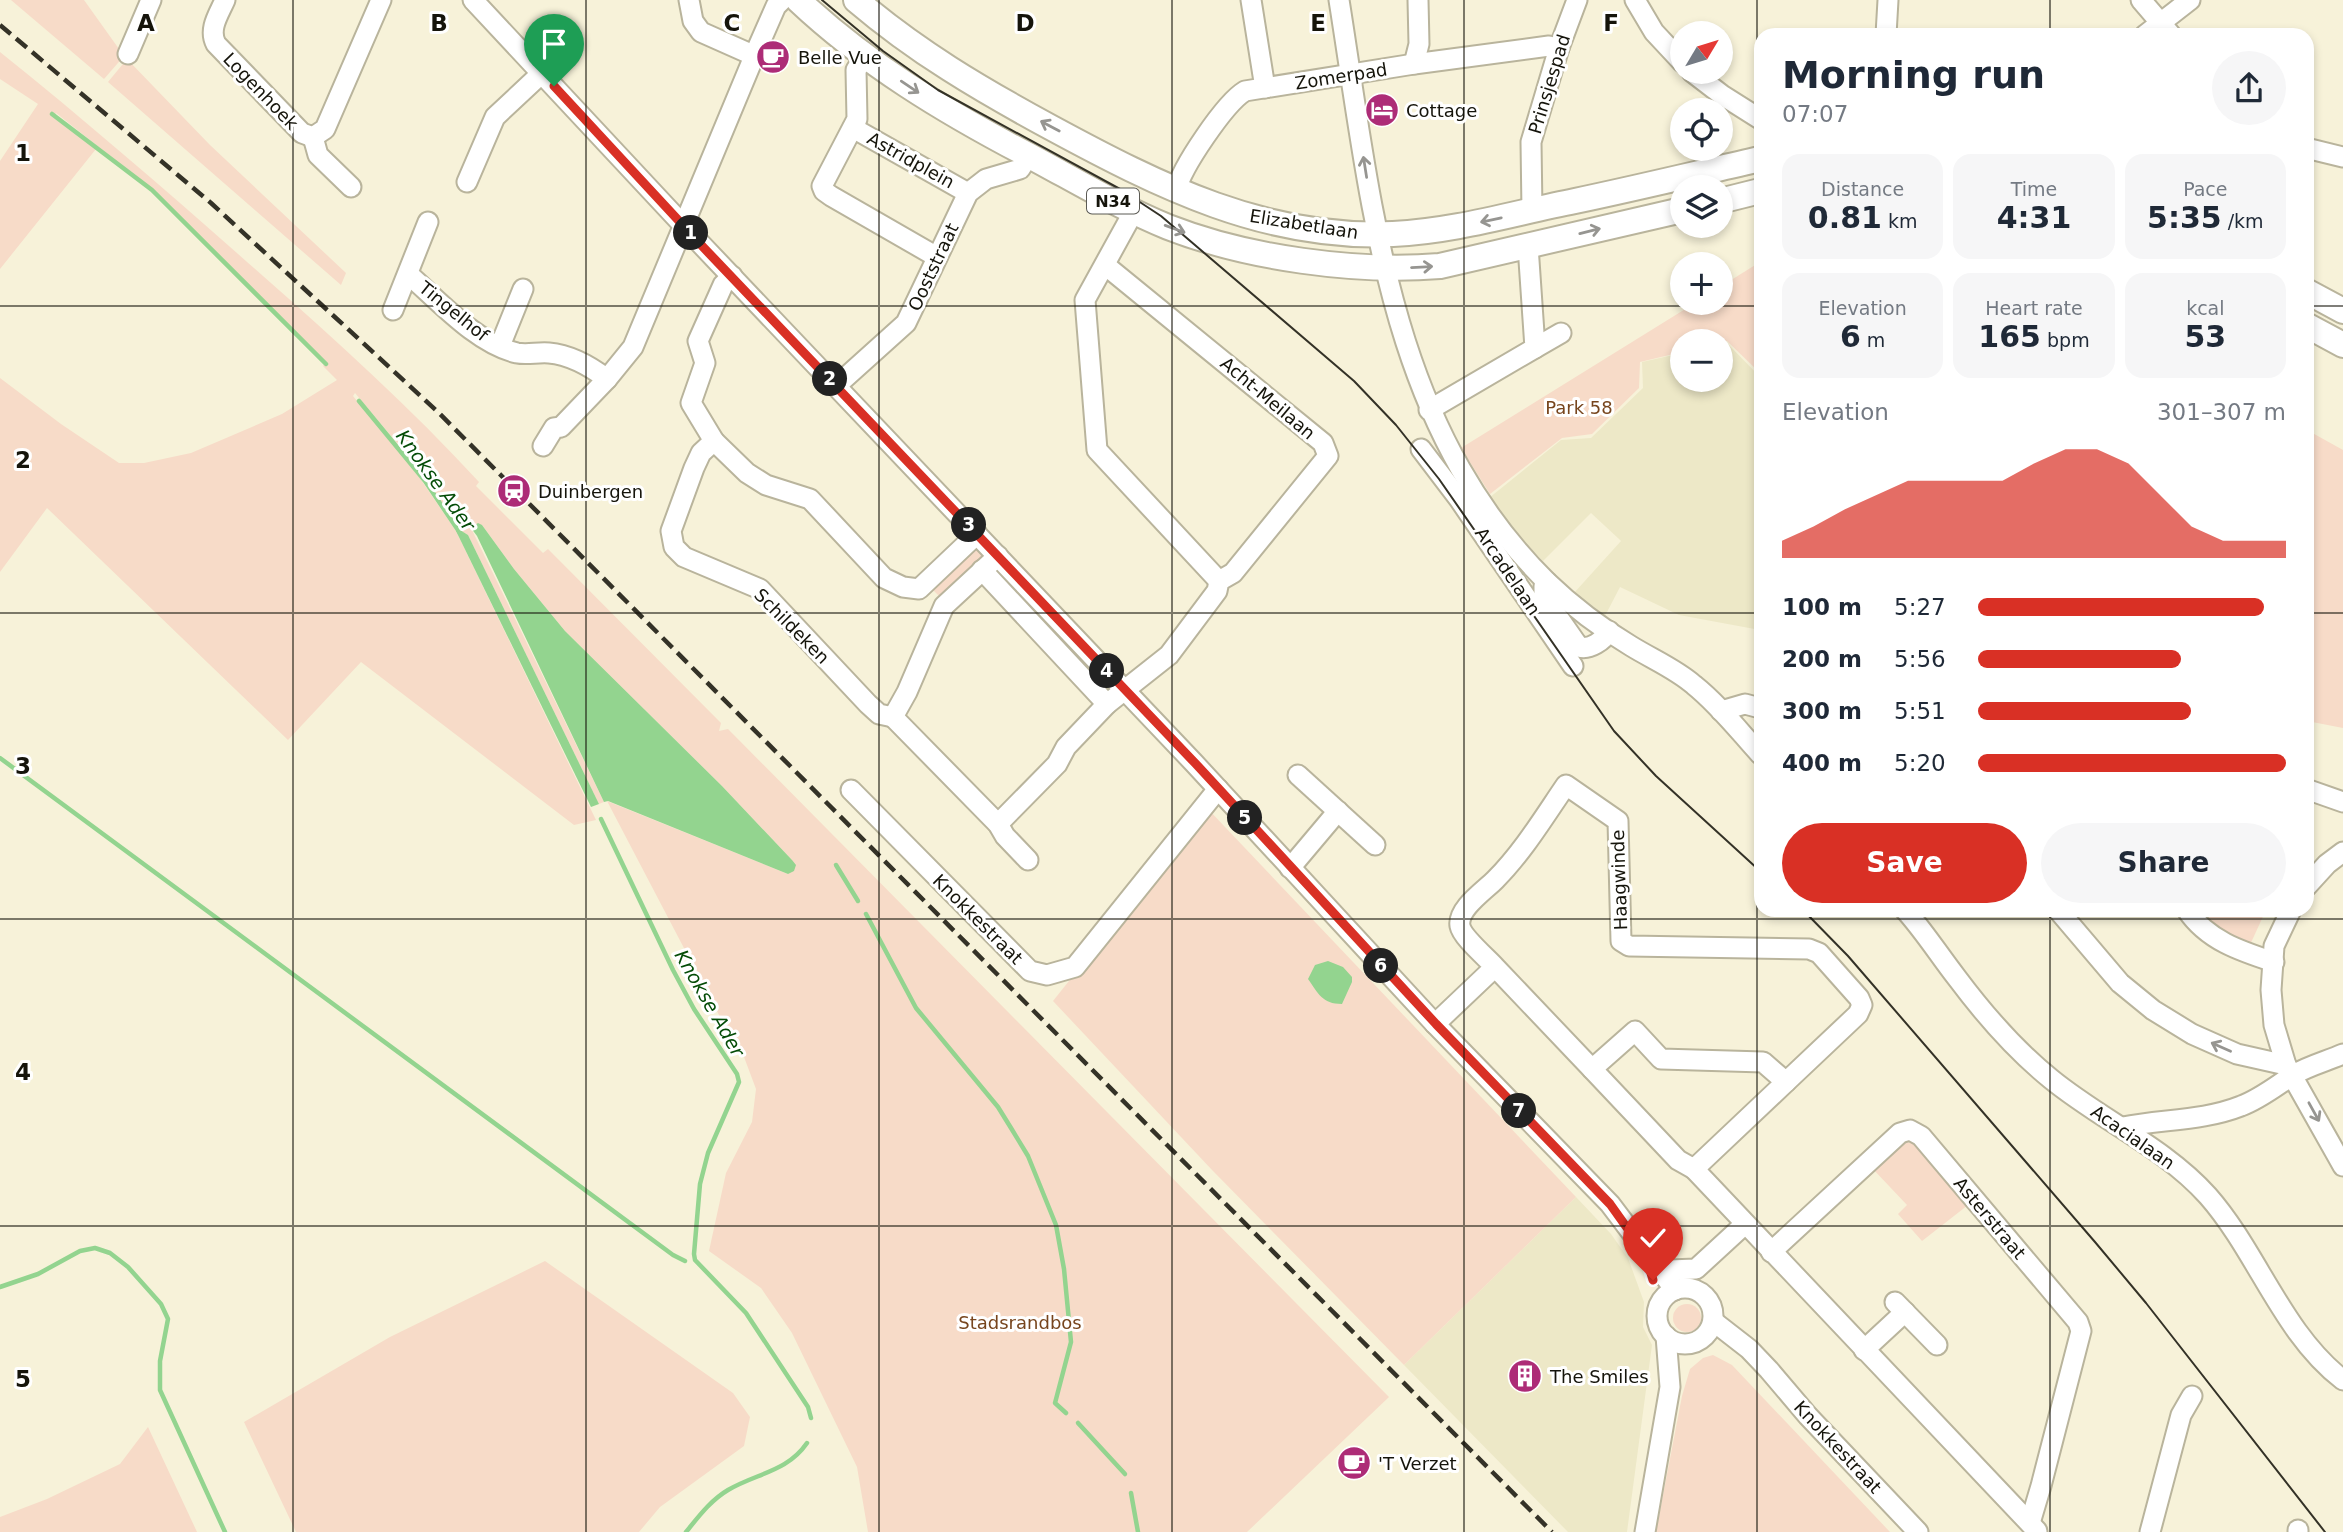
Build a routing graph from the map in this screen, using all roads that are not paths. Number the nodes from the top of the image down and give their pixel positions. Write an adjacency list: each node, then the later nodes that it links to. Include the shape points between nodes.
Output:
1 (151, 0): 22 (street)
2 (225, 0): 32 (street, Logenhoek, via 213,27 216,44 302,133)
3 (381, 0): 32 (street, Logenhoek, via 325,129)
4 (473, 0): 26 (street)
5 (689, 0): 23 (street, via 696,28)
6 (782, 0): 23 (street)
7 (798, 0): 24 (main road, Elizabetlaan / N34)
8 (856, 0): 39 (main road, Elizabetlaan / N34, one-way to 8, via 950,70)
9 (1251, 0): 29 (street)
10 (1339, 0): 27 (street, Arcadelaan)
11 (1418, 0): 25 (street, via 1419,44)
12 (1577, 0): 20 (street, Prinsjespad)
13 (1635, 0): 21 (street)
14 (1888, 0): 17 (street)
15 (2141, 0): 18 (street)
16 (2190, 0): 19 (street)
17 (1886, 28)
18 (2157, 28)
19 (2162, 28)
20 (1559, 48): 25 (street, Zomerpad); 44 (street, Prinsjespad, via 1531,142)
21 (1670, 49)
22 (128, 54)
23 (755, 56): 47 (street)
24 (865, 56): 31 (street, Astridplein, via 856,70 857,119); 34 (main road, Elizabetlaan / N34, one-way to 34, via 926,99)
25 (1414, 64): 27 (street, Zomerpad)
26 (542, 73): 37 (street, via 495,117); 47 (street)
27 (1351, 74): 29 (street, Zomerpad); 48 (street, Arcadelaan, one-way to 27)
28 (1707, 84): 30 (street)
29 (1265, 88): 39 (street, Zomerpad, via 1235,97 1182,173)
30 (1754, 115)
31 (853, 128): 40 (street, Astridplein); 50 (street, Astridplein, via 822,186 824,191)
32 (313, 137): 38 (street, Logenhoek, via 318,155)
33 (2314, 151): 35 (street)
34 (1029, 155): 40 (street, via 1020,169 986,179); 43 (main road, Elizabetlaan / N34)
35 (2343, 157)
36 (1754, 160): 44 (main road, Elizabetlaan / N34)
37 (467, 182)
38 (351, 187)
39 (1175, 191): 48 (main road, Elizabetlaan / N34, via 1260,219)
40 (968, 192): 50 (street, Ooststraat)
41 (1754, 192): 42 (main road)
42 (1733, 198)
43 (1134, 211): 51 (street); 52 (main road, Elizabetlaan / N34, one-way to 52, via 1238,249)
44 (1532, 211): 48 (main road, Elizabetlaan / N34, one-way to 48, via 1441,229)
45 (1670, 213): 49 (main road, Elizabetlaan / N34, one-way to 45)
46 (428, 222): 53 (street, Tingelhof)
47 (684, 226): 54 (street); 63 (street, via 633,346)
48 (1376, 234): 52 (street, Arcadelaan)
49 (1528, 246): 52 (main road, Elizabetlaan / N34, one-way to 49, via 1440,266); 62 (street)
50 (937, 257): 64 (street, Ooststraat, via 906,323)
51 (1105, 265): 73 (street, via 1086,300 1097,450); 73 (street, Acht-Meilaan, via 1327,450 1326,460 1233,573)
52 (1386, 268): 65 (street, Arcadelaan)
53 (408, 274): 57 (street, Tingelhof); 61 (street, Tingelhof, via 473,331)
54 (732, 276): 64 (street); 66 (street, via 723,285 698,341 705,363 691,403)
55 (523, 289): 61 (street, Tingelhof)
56 (2314, 294): 58 (main road)
57 (393, 310)
58 (2343, 310): 60 (street)
59 (1561, 333): 62 (street)
60 (2326, 336)
61 (500, 345): 63 (street, Tingelhof, via 517,353 572,358)
62 (1535, 348): 65 (street)
63 (607, 379): 67 (street, via 561,427 554,428)
64 (836, 386): 70 (street)
65 (1429, 410): 69 (street, Arcadelaan)
66 (714, 441): 75 (street, via 766,485 810,499 884,579); 83 (street, Schildeken, via 694,468 671,531 674,547 684,557 760,589 868,704 880,715)
67 (543, 446)
68 (1421, 449): 69 (street, Arcadelaan)
69 (1446, 473): 74 (street, Arcadelaan); 78 (street, Arcadelaan)
70 (977, 534): 71 (street); 75 (street)
71 (998, 556): 72 (street); 79 (street)
72 (982, 570): 76 (street); 80 (street)
73 (1219, 581): 79 (street, Acht-Meilaan, via 1217,592 1169,654)
74 (1547, 582): 77 (street, Arcadelaan); 77 (street, Arcadelaan, via 1544,597 1579,647 1591,647)
75 (919, 589): 76 (street)
76 (944, 606): 83 (street)
77 (1609, 631): 82 (street, Arcadelaan, via 1694,684)
78 (1573, 666)
79 (1124, 689): 80 (street); 86 (street)
80 (1107, 704): 91 (street)
81 (1754, 706): 82 (street, via 1745,704)
82 (1721, 711): 84 (street)
83 (893, 717): 91 (street, Schildeken)
84 (1754, 747)
85 (1298, 775): 90 (street)
86 (1218, 789): 87 (street, Knokkestraat, via 1075,967 1046,975 1030,971); 95 (street)
87 (851, 790)
88 (2314, 792): 89 (street)
89 (2343, 802)
90 (1338, 811): 92 (street); 95 (street)
91 (998, 824): 94 (street, Schildeken)
92 (1375, 845)
93 (2343, 852): 96 (street)
94 (1028, 860)
95 (1290, 867): 103 (street)
96 (2314, 878)
97 (1910, 917): 108 (street, Acacialaan, via 1986,1015 2022,1053)
98 (2064, 917): 106 (street, one-way to 98, via 2237,1054 2153,1010 2120,983)
99 (2192, 917): 101 (street, via 2214,937)
100 (2288, 917): 101 (street, via 2274,946)
101 (2274, 962): 106 (street, via 2274,1025)
102 (1495, 967): 103 (street); 105 (street, Haagwinde); 107 (street, Haagwinde, via 1464,935 1460,918 1510,865 1566,785 1618,821 1621,941 1629,946 1809,949 1819,953 1859,998 1858,1014)
103 (1436, 1024): 113 (street, via 1610,1204)
104 (2343, 1054): 106 (street)
105 (1592, 1069): 107 (street, via 1635,1031 1661,1059 1763,1062); 110 (street, Haagwinde, via 1678,1160)
106 (2290, 1070): 108 (street, via 2275,1088 2243,1106 2193,1119); 109 (street, one-way to 109)
107 (1786, 1082): 110 (street, Haagwinde)
108 (2123, 1127): 121 (street, Acacialaan, via 2206,1194 2228,1220 2293,1324)
109 (2343, 1166)
110 (1694, 1169): 111 (street, Haagwinde)
111 (1745, 1224): 112 (street, Asterstraat); 114 (street)
112 (1771, 1252): 120 (street, Asterstraat); 124 (street, Asterstraat, via 1900,1133 1910,1130 1921,1136 2078,1322 2081,1331)
113 (1645, 1253): 114 (street, via 1669,1270); 116 (street, via 1653,1280)
114 (1696, 1269): 115 (street)
115 (1699, 1292): 116 (street, via 1690,1289); 117 (street, via 1710,1304)
116 (1669, 1295): 118 (street, via 1657,1316)
117 (1705, 1333): 118 (street, via 1681,1344); 122 (street, via 1687,1354); 128 (street, Knokkestraat, via 1760,1361)
118 (1666, 1336): 122 (street)
119 (1937, 1345): 120 (street, via 1900,1307)
120 (1864, 1350): 125 (street, Asterstraat)
121 (2343, 1380)
122 (1670, 1387): 127 (street)
123 (2192, 1396): 129 (street, via 2181,1415)
124 (2041, 1486): 125 (street); 126 (street, Asterstraat)
125 (2005, 1497): 126 (street, Asterstraat)
126 (2033, 1527)
127 (1645, 1532)
128 (1918, 1532)
129 (2150, 1532)

